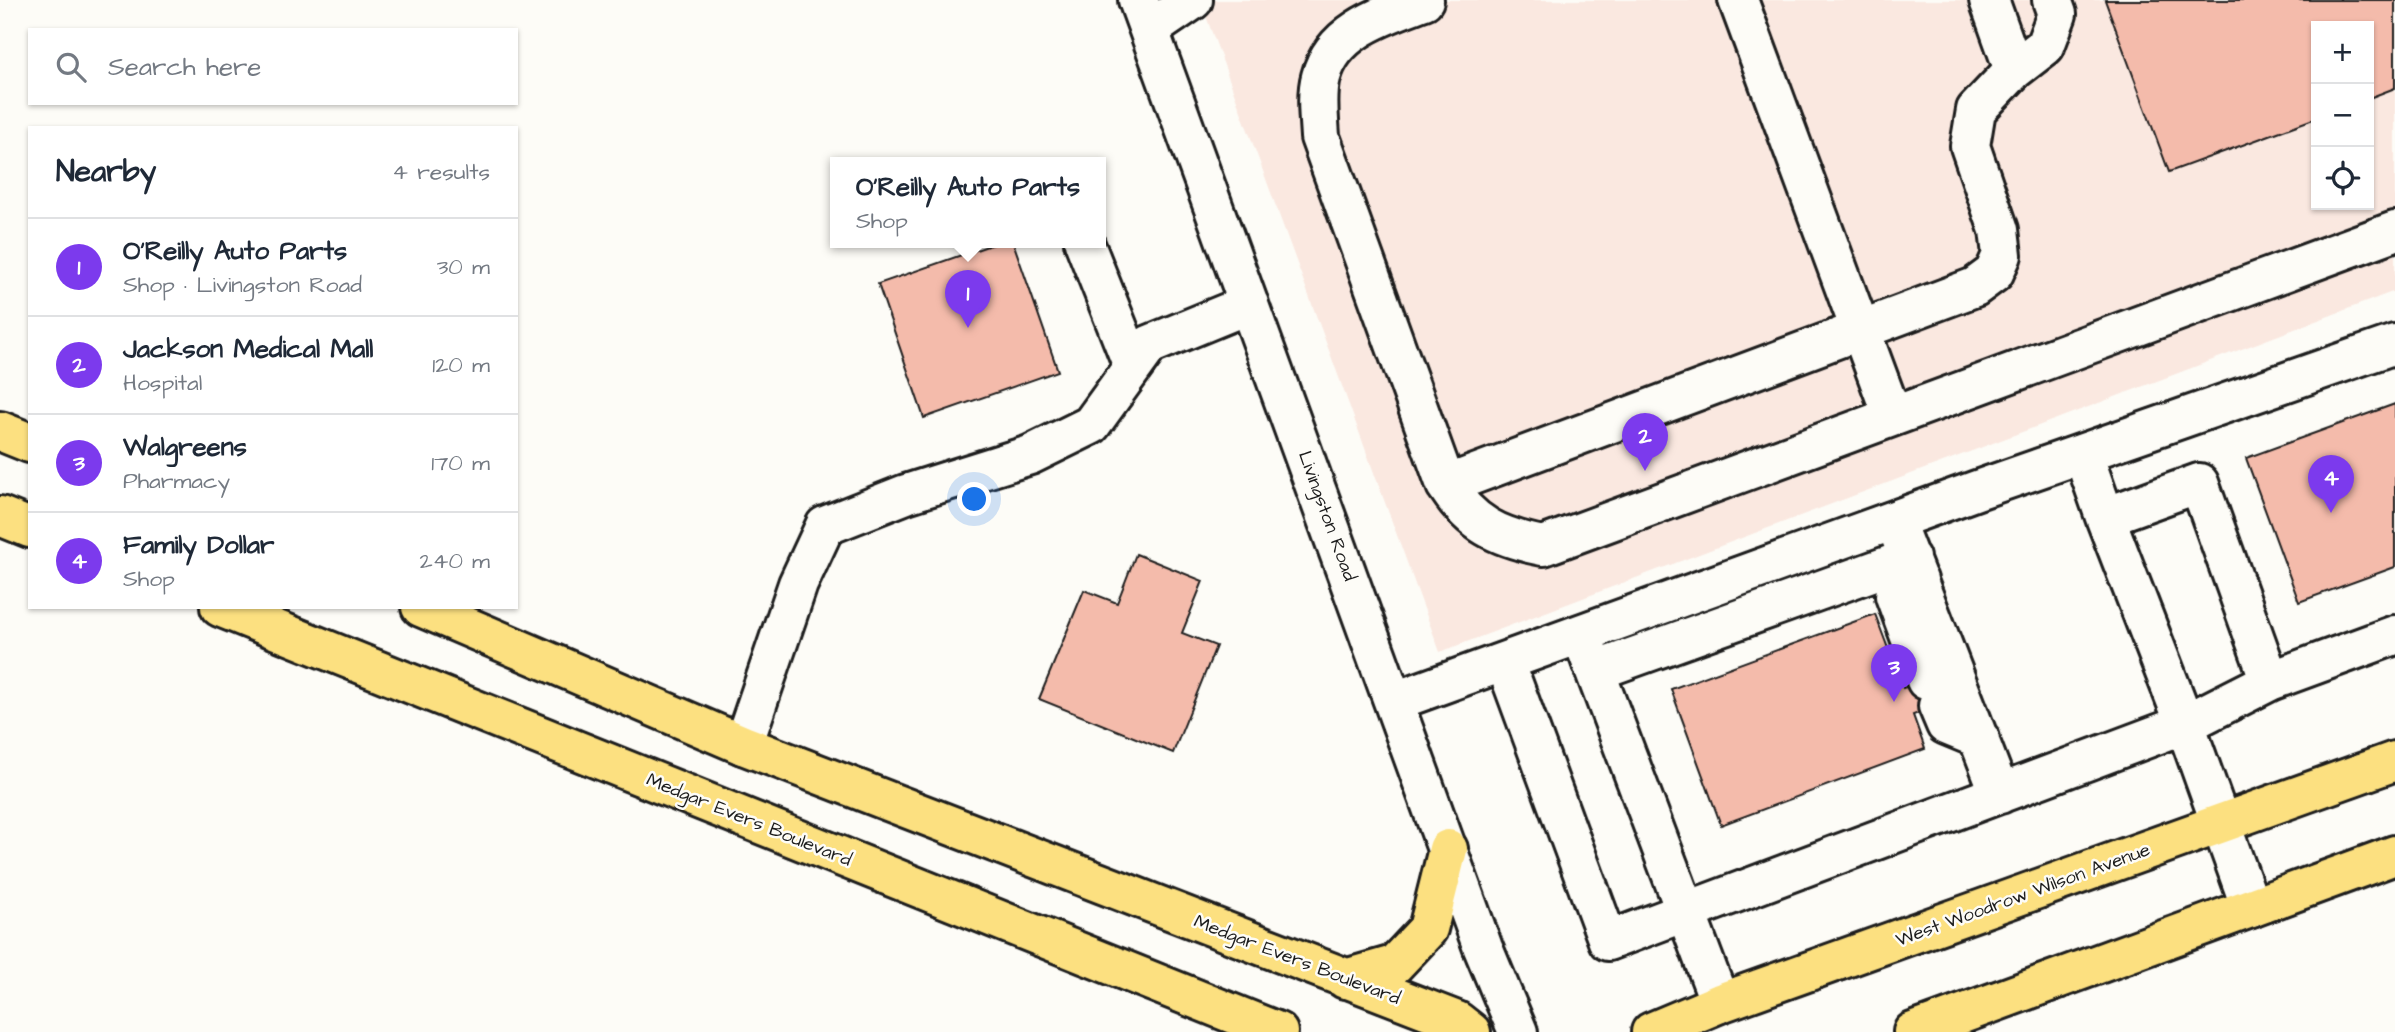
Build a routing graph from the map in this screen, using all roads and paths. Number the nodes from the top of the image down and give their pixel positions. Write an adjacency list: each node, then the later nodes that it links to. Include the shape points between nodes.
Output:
1 (1193, 0): 6 (street)
2 (1424, 0): 18 (street, via 1360,26 1337,48 1321,77 1320,137)
3 (1738, 0): 11 (street)
4 (1989, 0): 7 (street)
5 (2052, 0): 7 (street, via 2057,14 2045,46)
6 (1143, 15): 10 (street, Livingston Road)
7 (2014, 70): 11 (street, via 1976,110 1970,146 1999,230 2002,254 1994,273 1975,287)
8 (2395, 231): 14 (street)
9 (1086, 248): 13 (street)
10 (1249, 304): 13 (street, via 1149,345); 31 (street, Livingston Road)
11 (1861, 330): 14 (street); 18 (street)
12 (2395, 344): 17 (street)
13 (1133, 366): 34 (street, via 1091,425 1030,455 906,494 825,526 798,584)
14 (1892, 415): 18 (street, via 1543,547 1515,541 1488,527 1463,511)
15 (0, 431): 16 (main road)
16 (28, 442)
17 (2082, 454): 20 (street); 21 (street)
18 (1446, 485)
19 (0, 516): 22 (main road)
20 (2105, 517): 30 (street, via 2199,483); 32 (street)
21 (1894, 520): 23 (street); 26 (street)
22 (28, 527)
23 (1914, 569): 29 (street); 33 (street); 33 (street, via 1895,597 1932,693 1946,725)
24 (225, 609): 44 (main road, Medgar Evers Boulevard)
25 (426, 609): 34 (main road, Medgar Evers Boulevard)
26 (1581, 634): 28 (street); 29 (street)
27 (2395, 635): 30 (street)
28 (1505, 662): 31 (street); 41 (street, via 1608,941)
29 (1595, 671): 41 (street)
30 (2270, 681): 32 (street)
31 (1395, 701): 38 (street, Livingston Road)
32 (2185, 724): 36 (street); 37 (street)
33 (1980, 739): 36 (street)
34 (743, 745): 42 (main road, Medgar Evers Boulevard)
35 (2395, 761): 37 (main road, West Woodrow Wilson Avenue)
36 (2000, 794): 41 (street)
37 (2220, 824): 40 (street); 43 (main road, West Woodrow Wilson Avenue)
38 (1448, 849): 42 (main road, via 1428,929 1394,965); 46 (street, Livingston Road)
39 (2395, 855): 40 (main road)
40 (2250, 908): 48 (main road)
41 (1686, 911): 43 (street)
42 (1345, 979): 45 (main road, Medgar Evers Boulevard, via 1457,1021)
43 (1720, 1003): 47 (main road, West Woodrow Wilson Avenue)
44 (1278, 1032)
45 (1471, 1032)
46 (1518, 1032)
47 (1651, 1032)
48 (1913, 1032)

